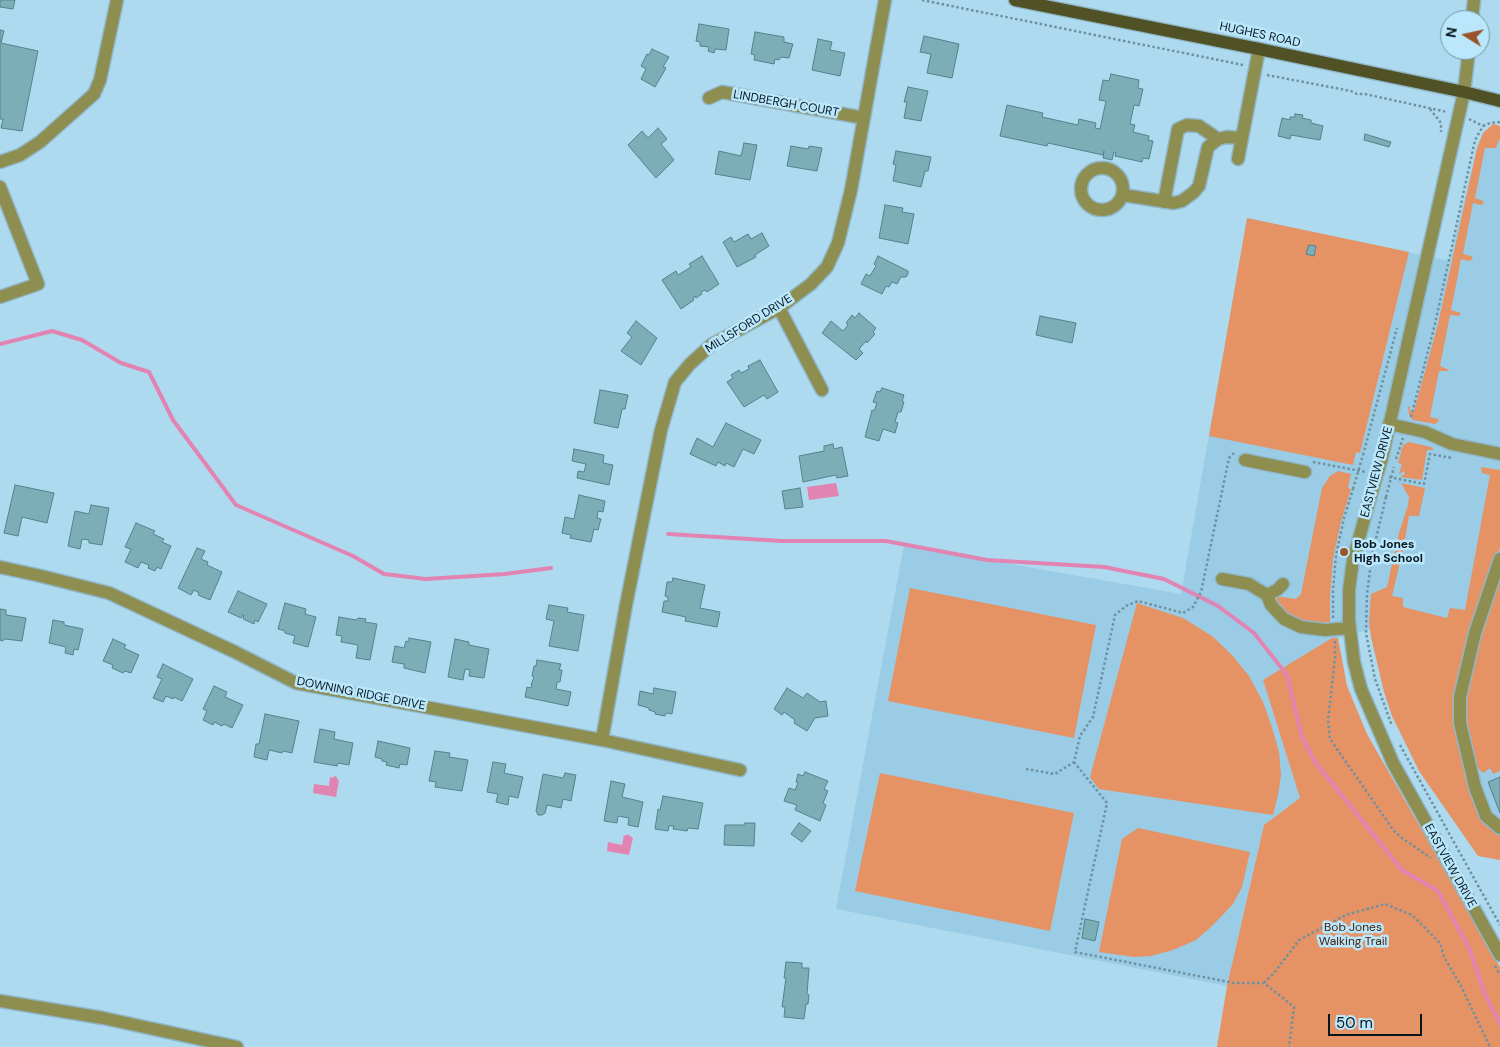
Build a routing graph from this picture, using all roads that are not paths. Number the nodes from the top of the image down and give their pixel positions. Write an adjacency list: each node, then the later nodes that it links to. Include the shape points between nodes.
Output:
1 (117, 0): 13 (street, via 100,80 94,94 40,142 20,155)
2 (885, 0): 9 (street, MILLSFORD DRIVE)
3 (1014, 0): 4 (main road, HUGHES ROAD)
4 (1259, 49): 6 (main road, HUGHES ROAD); 10 (street)
5 (1468, 60): 6 (street, EASTVIEW DRIVE)
6 (1464, 92): 8 (main road, HUGHES ROAD); 20 (street, EASTVIEW DRIVE)
7 (709, 98): 9 (street, LINDBERGH COURT, via 722,92)
8 (1500, 101)
9 (864, 118): 18 (street, MILLSFORD DRIVE, via 838,243 827,267 811,284)
10 (1241, 138): 11 (street); 12 (street)
11 (1218, 139): 16 (street, via 1208,147 1199,186 1194,192 1182,201); 16 (street, via 1199,126 1187,125 1178,129)
12 (1238, 159)
13 (0, 162)
14 (0, 187): 17 (street, via 38,284)
15 (1123, 194): 16 (street)
16 (1164, 202)
17 (0, 297)
18 (779, 308): 19 (street); 30 (street, MILLSFORD DRIVE, via 711,345 675,382 659,440)
19 (822, 390)
20 (1389, 424): 21 (street, via 1425,432 1452,444); 29 (street, EASTVIEW DRIVE, bridge, via 1353,560 1349,590)
21 (1500, 454)
22 (1240, 456): 23 (street)
23 (1307, 466)
24 (1500, 559): 32 (street, via 1475,633 1460,697 1460,723 1475,786 1486,816)
25 (0, 567): 30 (street, DOWNING RIDGE DRIVE, via 109,593 296,683)
26 (1222, 579): 28 (street, via 1249,584)
27 (1283, 584): 28 (street)
28 (1267, 595): 29 (street, via 1271,605 1284,619 1301,627 1325,630)
29 (1350, 628): 33 (street, EASTVIEW DRIVE, via 1361,689 1393,762)
30 (602, 740): 31 (street, DOWNING RIDGE DRIVE)
31 (740, 770)
32 (1500, 828)
33 (1500, 955)
34 (0, 1000): 35 (street)
35 (237, 1047)

